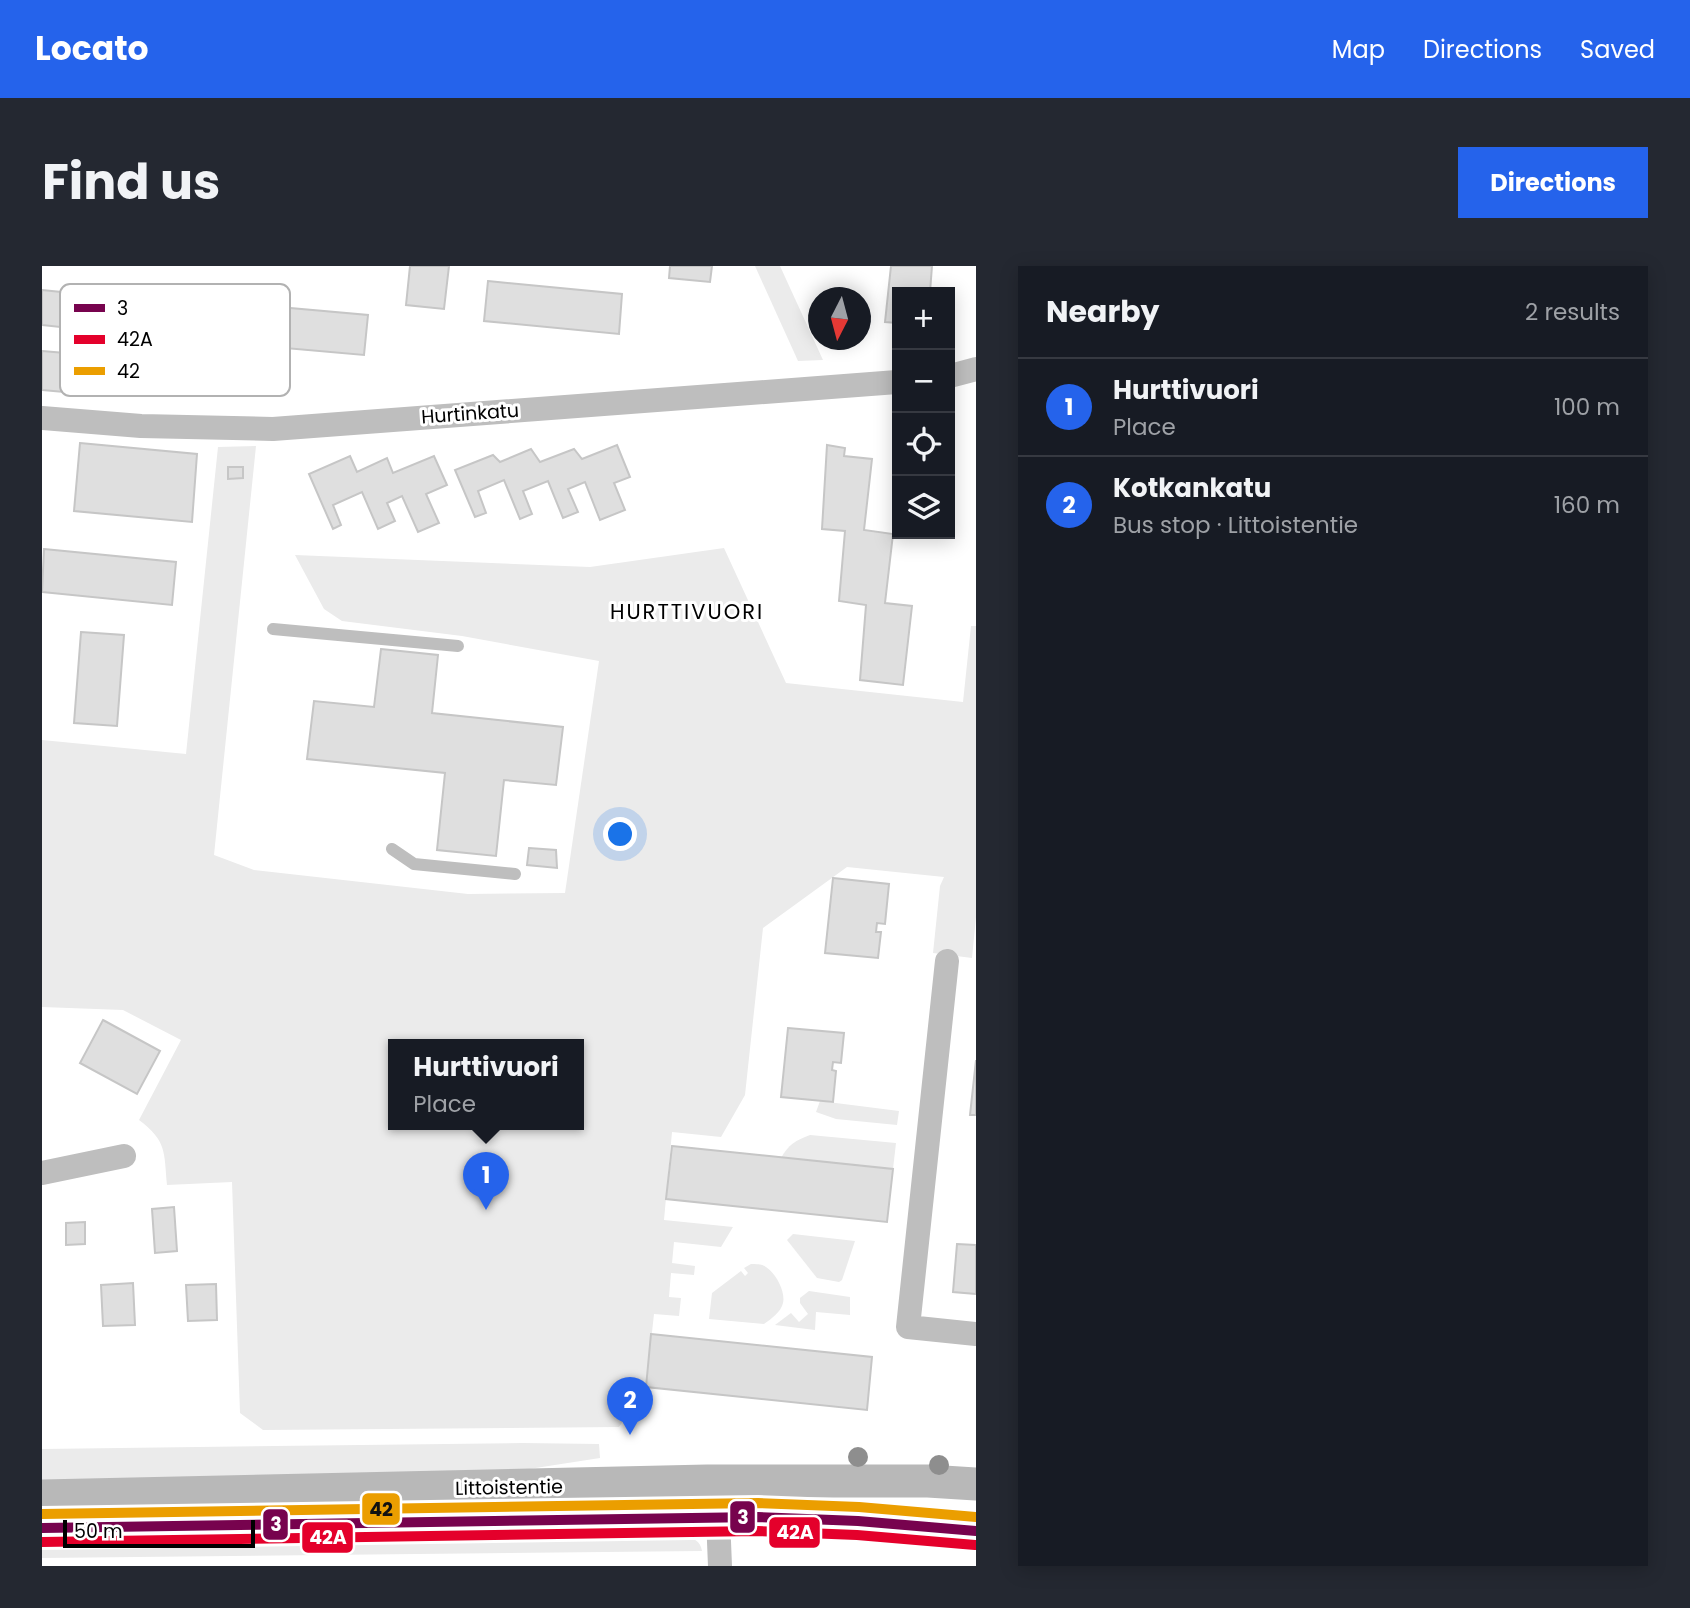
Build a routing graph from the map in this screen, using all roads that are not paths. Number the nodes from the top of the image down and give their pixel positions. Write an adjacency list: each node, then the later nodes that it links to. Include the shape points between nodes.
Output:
1 (976, 369): 2 (street)
2 (955, 375)
3 (892, 382): 4 (street, Hurtinkatu, via 273,429)
4 (42, 418)
5 (272, 629): 6 (lane)
6 (458, 646)
7 (392, 849): 8 (lane, via 414,864)
8 (515, 874)
9 (947, 961): 12 (street, via 908,1327)
10 (124, 1156): 11 (street)
11 (42, 1173)
12 (976, 1335)
13 (976, 1484): 14 (main road, Littoistentie, via 707,1481)
14 (42, 1496)
15 (718, 1517): 16 (main road, Littoistentie); 17 (main road, Littoistentie, via 858,1521); 18 (street)
16 (42, 1528)
17 (976, 1531)
18 (720, 1566)

